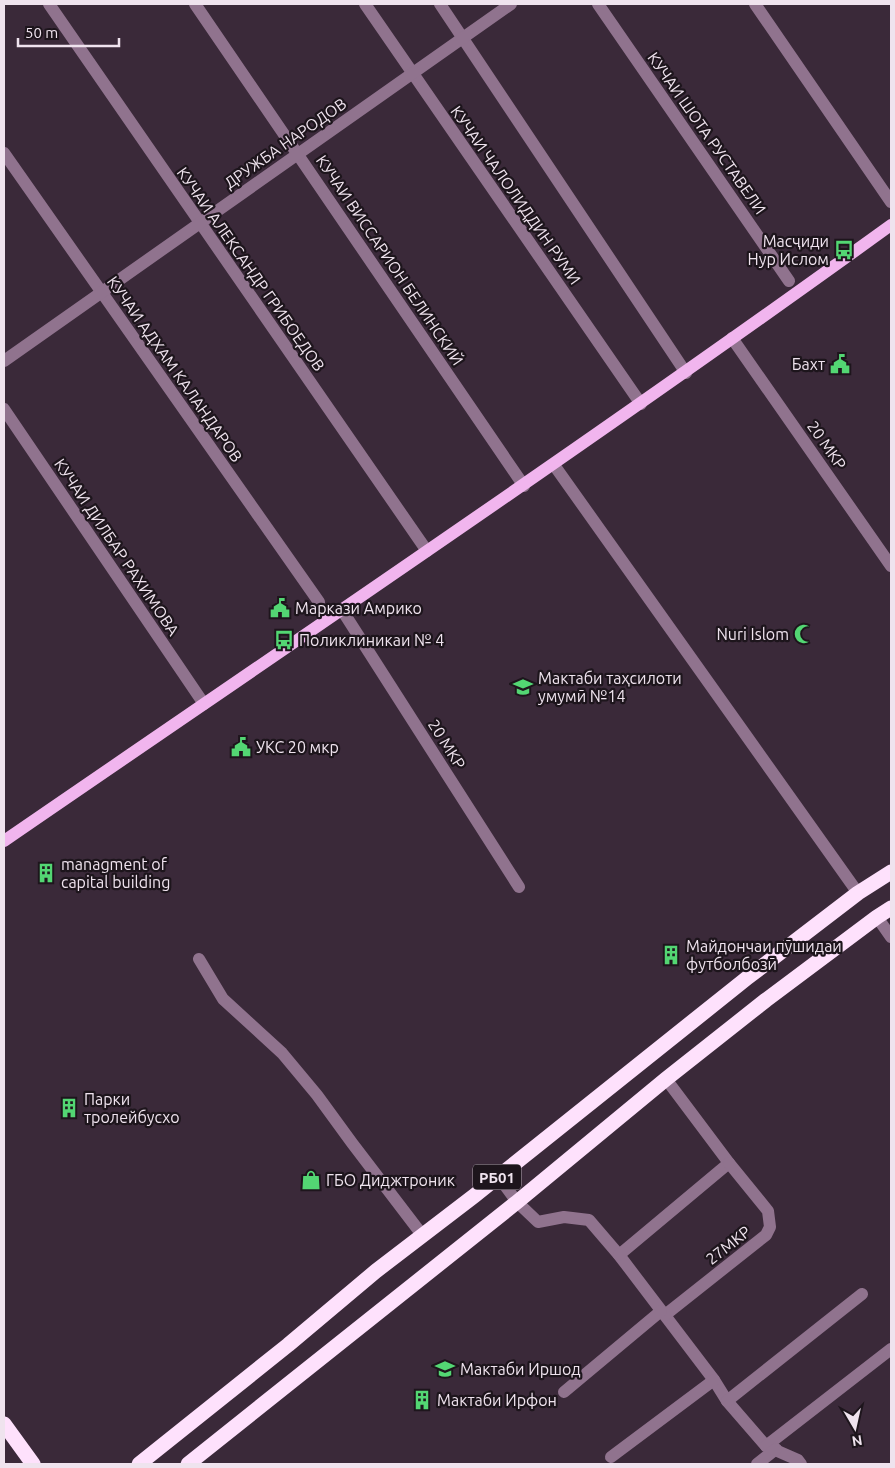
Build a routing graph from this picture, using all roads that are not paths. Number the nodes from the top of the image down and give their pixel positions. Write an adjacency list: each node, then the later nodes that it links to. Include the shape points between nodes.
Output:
1 (49, 4): 13 (street, КУЧАИ АЛЕКСАНДР ГРИБОЕДОВ)
2 (195, 4): 11 (street, КУЧАИ ВИССАРИОН БЕЛИНСКИЙ)
3 (365, 4): 9 (street, КУЧАИ ЧАЛОЛИДДИН РУМИ)
4 (440, 4): 8 (street)
5 (511, 4): 8 (street, ДРУЖБА НАРОДОВ)
6 (598, 4): 15 (street, КУЧАИ ШОТА РУСТАВЕЛИ)
7 (755, 4): 12 (street)
8 (463, 37): 9 (street, ДРУЖБА НАРОДОВ); 19 (street)
9 (413, 73): 11 (street, ДРУЖБА НАРОДОВ); 20 (street, КУЧАИ ЧАЛОЛИДДИН РУМИ)
10 (4, 153): 16 (street, КУЧАИ АДХАМ КАЛАНДАРОВ)
11 (298, 154): 13 (street, ДРУЖБА НАРОДОВ); 23 (street, КУЧАИ ВИССАРИОН БЕЛИНСКИЙ)
12 (891, 202)
13 (200, 223): 16 (street, ДРУЖБА НАРОДОВ); 24 (street, КУЧАИ АЛЕКСАНДР ГРИБОЕДОВ)
14 (891, 225): 17 (main road)
15 (789, 281)
16 (101, 292): 18 (street, ДРУЖБА НАРОДОВ); 26 (street, КУЧАИ АДХАМ КАЛАНДАРОВ)
17 (734, 341): 19 (main road); 25 (street, 20 МКР)
18 (4, 361)
19 (686, 373): 20 (main road)
20 (641, 404): 22 (main road)
21 (4, 409): 28 (street, КУЧАИ ДИЛБАР РАХИМОВА)
22 (554, 465): 23 (main road); 32 (street)
23 (524, 486): 24 (main road)
24 (427, 551): 27 (main road)
25 (891, 566)
26 (319, 602)
27 (346, 614): 28 (main road); 31 (street, 20 МКР)
28 (204, 704): 29 (main road)
29 (4, 841)
30 (891, 872): 32 (highway, РБ01)
31 (519, 887)
32 (858, 893): 39 (highway, РБ01)
33 (891, 908): 34 (highway, РБ01)
34 (877, 917): 35 (street); 37 (highway, РБ01)
35 (891, 937)
36 (199, 959): 41 (street, via 223,999 282,1053)
37 (666, 1079): 38 (street, 27МКР); 40 (highway, РБ01)
38 (729, 1163): 42 (street); 44 (street, 27МКР, via 768,1211 770,1227 766,1235)
39 (498, 1176): 40 (street); 41 (highway, РБ01)
40 (517, 1202): 42 (street, via 538,1222 564,1217 589,1220); 54 (highway, РБ01)
41 (423, 1236): 53 (highway, РБ01)
42 (619, 1255): 44 (street)
43 (862, 1294): 48 (street)
44 (663, 1313): 46 (street); 47 (street, 27МКР)
45 (891, 1350): 50 (street)
46 (714, 1380): 48 (street); 51 (street)
47 (564, 1392)
48 (728, 1401): 50 (street)
49 (4, 1424): 52 (highway)
50 (771, 1448): 55 (street); 56 (street)
51 (611, 1457)
52 (33, 1464)
53 (139, 1464)
54 (188, 1464)
55 (757, 1464)
56 (802, 1464)

